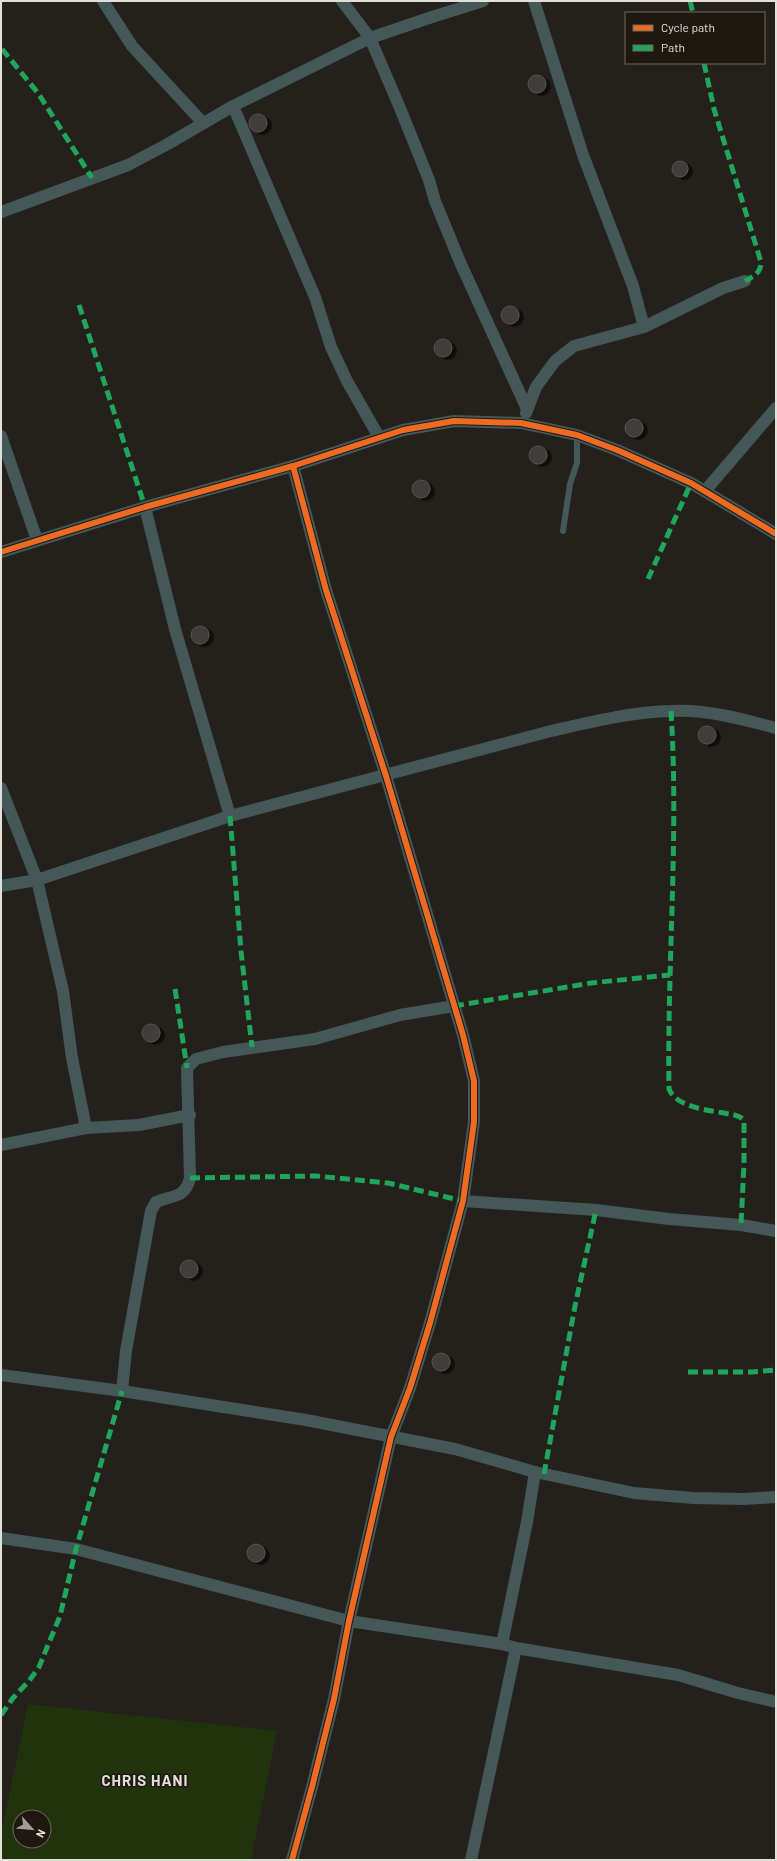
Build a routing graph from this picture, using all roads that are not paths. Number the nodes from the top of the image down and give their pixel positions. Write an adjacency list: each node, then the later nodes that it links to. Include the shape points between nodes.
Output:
1 (103, 1): 7 (street, via 132,46)
2 (342, 1): 5 (street)
3 (483, 1): 5 (street)
4 (534, 1): 10 (street, via 583,155 633,286)
5 (370, 38): 6 (street); 12 (street, via 460,262)
6 (233, 106): 7 (street); 16 (street, via 314,297 332,347 347,381)
7 (203, 123): 8 (street, via 128,165)
8 (1, 212)
9 (746, 281): 10 (street, via 723,288)
10 (644, 326): 12 (street, via 574,346 555,361 540,381)
11 (776, 408): 18 (street)
12 (527, 409): 13 (street)
13 (521, 424): 15 (street); 16 (street, via 454,421)
14 (1, 436): 22 (street)
15 (577, 436): 18 (street, via 617,450); 20 (lane, via 577,463 570,484)
16 (379, 437): 17 (street)
17 (293, 466): 19 (street); 25 (street, via 326,590)
18 (705, 491): 21 (street)
19 (145, 507): 22 (street); 27 (street, via 177,636)
20 (563, 531)
21 (776, 534)
22 (37, 540): 23 (street)
23 (1, 552)
24 (776, 728): 25 (street, via 692,711 640,714 551,731)
25 (386, 776): 27 (street); 30 (street, via 436,938)
26 (1, 788): 28 (street)
27 (230, 816): 28 (street)
28 (38, 880): 29 (street); 32 (street, via 63,991 72,1058)
29 (1, 886)
30 (454, 1006): 31 (street, via 400,1015 315,1039 223,1052 196,1059 187,1068); 34 (street, via 474,1081 474,1122)
31 (190, 1115): 32 (street, via 139,1125); 37 (street, via 190,1178 185,1191 152,1206 126,1351)
32 (86, 1128): 33 (street)
33 (1, 1145)
34 (463, 1201): 35 (street, via 596,1210); 38 (street, via 410,1388)
35 (776, 1231)
36 (1, 1375): 37 (street)
37 (122, 1391): 38 (street, via 306,1420)
38 (391, 1437): 39 (street, via 455,1449); 42 (street)
39 (535, 1472): 40 (street, via 634,1493 700,1498); 43 (street)
40 (776, 1496)
41 (1, 1538): 42 (street, via 76,1549)
42 (349, 1622): 43 (street); 46 (street, via 334,1700)
43 (502, 1644): 44 (street)
44 (516, 1648): 45 (street, via 678,1675); 47 (street)
45 (776, 1702)
46 (292, 1860)
47 (471, 1860)

